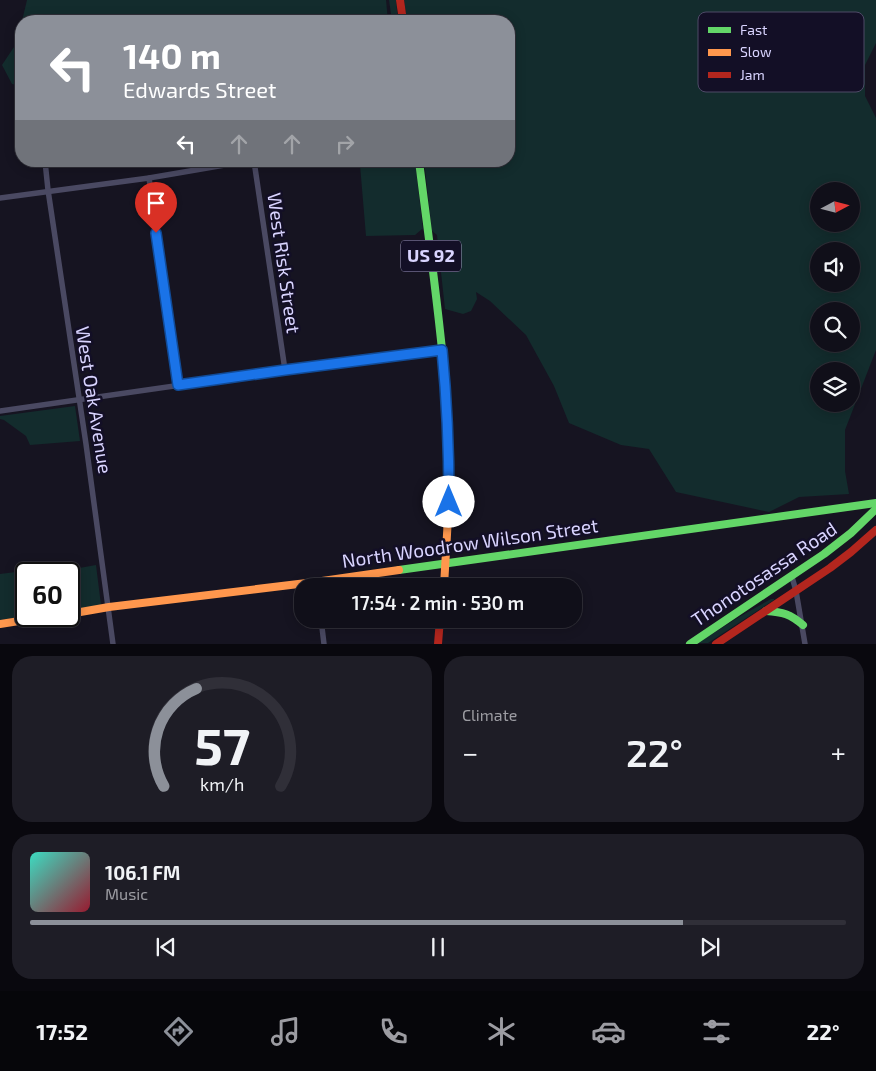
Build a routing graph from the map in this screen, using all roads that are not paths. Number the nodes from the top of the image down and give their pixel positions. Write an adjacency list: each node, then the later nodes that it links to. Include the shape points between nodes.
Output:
1 (400, 0): 2 (main road)
2 (402, 15)
3 (46, 167): 8 (street, West Oak Avenue)
4 (213, 167): 7 (street)
5 (255, 167): 11 (street, West Risk Street)
6 (421, 167): 10 (main road, US 92)
7 (149, 178): 8 (street); 12 (street)
8 (48, 190): 9 (street); 13 (street, West Oak Avenue)
9 (0, 198)
10 (442, 350): 11 (street); 18 (main road, US 92, via 449,457)
11 (285, 370): 12 (street)
12 (178, 385): 13 (street)
13 (79, 400): 14 (street); 24 (street, West Oak Avenue)
14 (0, 411)
15 (876, 503): 18 (main road, North Woodrow Wilson Street)
16 (876, 509): 19 (main road, Thonotosassa Road, via 849,536)
17 (876, 530): 23 (main road, Thonotosassa Road)
18 (446, 564): 20 (main road, North Woodrow Wilson Street); 21 (main road, US 92)
19 (792, 577): 23 (street); 36 (main road, Thonotosassa Road)
20 (355, 578)
21 (445, 578)
22 (294, 587): 24 (main road, North Woodrow Wilson Street)
23 (796, 591): 25 (main road, Thonotosassa Road); 29 (street)
24 (109, 608): 26 (main road, North Woodrow Wilson Street); 33 (street, West Oak Avenue)
25 (766, 610): 29 (main road, via 787,613); 32 (main road, Thonotosassa Road)
26 (80, 612)
27 (15, 622): 28 (main road)
28 (0, 624)
29 (803, 625): 38 (street)
30 (322, 628): 34 (street)
31 (439, 628): 35 (main road)
32 (725, 641): 37 (main road, Thonotosassa Road)
33 (113, 644)
34 (324, 644)
35 (438, 644)
36 (690, 644)
37 (716, 644)
38 (805, 644)

